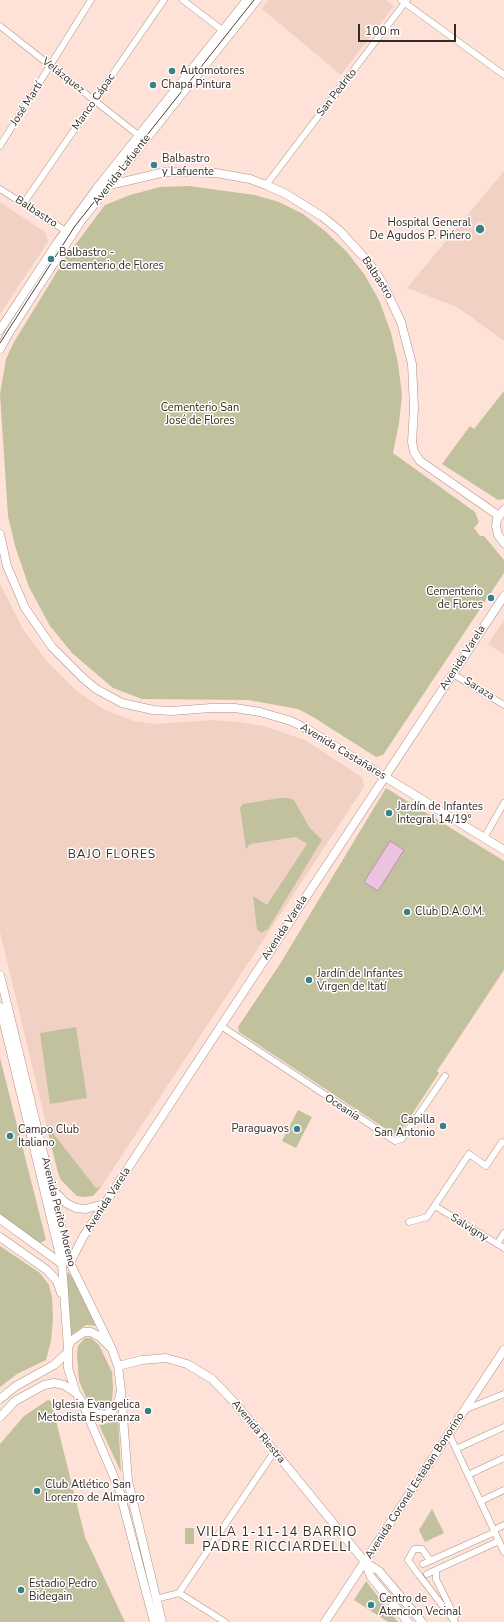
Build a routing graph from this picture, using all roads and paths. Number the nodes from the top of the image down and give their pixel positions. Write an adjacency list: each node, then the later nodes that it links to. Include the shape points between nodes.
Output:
1 (92, 0): 9 (street, José Martí)
2 (164, 0): 11 (street, Manco Cápac)
3 (183, 0): 8 (street)
4 (247, 0): 8 (main road, Avenida Lafuente)
5 (257, 0): 8 (main road, Avenida Lafuente)
6 (404, 1): 10 (street); 15 (street, San Pedrito)
7 (0, 26): 9 (street, Velázquez)
8 (226, 33): 12 (main road, Avenida Lafuente)
9 (51, 66): 11 (street, Velázquez); 13 (street, José Martí)
10 (504, 75)
11 (95, 101): 12 (street, Velázquez); 18 (street, Manco Cápac)
12 (142, 138): 14 (main road, Avenida Lafuente); 16 (main road, Avenida Lafuente)
13 (0, 146)
14 (111, 184): 15 (main road, Balbastro, via 165,172 188,171 233,176); 16 (main road, Balbastro); 19 (main road, Avenida Lafuente)
15 (266, 185): 22 (main road, Balbastro, via 292,197 323,217 351,241 370,264 392,301 407,343 414,386 414,452 420,461)
16 (97, 188): 19 (main road, Avenida Lafuente)
17 (0, 189): 18 (street, Balbastro)
18 (23, 204): 19 (street, Balbastro)
19 (69, 233): 20 (main road, Avenida Lafuente); 21 (main road, Avenida Lafuente)
20 (0, 330)
21 (0, 349)
22 (502, 513): 24 (main road, Balbastro, via 496,522 497,531)
23 (0, 534): 25 (main road, Avenida Castañares)
24 (504, 543)
25 (1, 552): 29 (main road, Avenida Castañares, via 14,586 37,628 69,665 110,698 153,710 223,707 248,709 274,716 307,729)
26 (504, 596): 27 (main road, Avenida Varela)
27 (453, 674): 28 (street, Saraza); 29 (main road, Avenida Varela)
28 (504, 705)
29 (384, 776): 31 (main road, Avenida Castañares); 35 (main road, Avenida Varela)
30 (504, 803): 31 (street)
31 (484, 838): 32 (main road, Avenida Castañares)
32 (504, 850)
33 (0, 974): 38 (main road, Avenida Perito Moreno)
34 (0, 1007): 45 (main road, Avenida Perito Moreno)
35 (221, 1026): 36 (street, Oceanía, via 395,1141 402,1139); 39 (main road, Avenida Varela)
36 (445, 1076)
37 (504, 1143): 40 (street, via 502,1142 486,1166 469,1154)
38 (51, 1188): 39 (main road, via 66,1203 76,1208 91,1209); 49 (main road, Avenida Perito Moreno)
39 (105, 1204): 49 (main road, Avenida Varela)
40 (435, 1206): 42 (street, via 427,1216); 46 (street, Salvigny)
41 (0, 1219): 48 (main road)
42 (409, 1222)
43 (504, 1233): 46 (street)
44 (0, 1237): 50 (main road, via 53,1275)
45 (57, 1243): 48 (main road, via 54,1250); 49 (main road, Avenida Perito Moreno)
46 (497, 1244): 47 (street, Salvigny)
47 (504, 1248)
48 (46, 1251): 49 (main road)
49 (66, 1263): 50 (main road, Avenida Perito Moreno); 51 (main road, Avenida Perito Moreno)
50 (64, 1303): 53 (main road, Avenida Perito Moreno)
51 (112, 1349): 53 (main road, via 100,1337 87,1332 76,1336); 54 (main road)
52 (504, 1350): 60 (main road, Avenida Coronel Esteban Bonorino)
53 (67, 1351): 56 (main road, via 68,1368); 58 (main road, via 54,1366 16,1386)
54 (118, 1366): 55 (main road); 65 (main road, Avenida Riestra, via 166,1358 201,1372 231,1398)
55 (121, 1390): 59 (main road, via 116,1407 105,1415 95,1413); 81 (main road, via 129,1484)
56 (76, 1393): 59 (main road); 61 (main road, via 64,1385 44,1385 15,1401)
57 (504, 1394): 60 (street)
58 (0, 1399)
59 (82, 1402): 82 (main road, via 119,1490)
60 (464, 1410): 63 (main road, Avenida Coronel Esteban Bonorino)
61 (0, 1417)
62 (504, 1427): 64 (street)
63 (448, 1434): 64 (street); 75 (main road, Avenida Coronel Esteban Bonorino)
64 (456, 1449): 67 (street)
65 (274, 1452): 75 (main road, Avenida Riestra); 80 (street)
66 (504, 1458): 67 (street)
67 (468, 1474): 69 (street)
68 (504, 1490): 69 (street)
69 (480, 1501): 71 (street)
70 (504, 1525): 71 (street)
71 (494, 1531): 72 (street); 74 (street)
72 (499, 1541): 73 (street); 77 (street)
73 (504, 1552)
74 (433, 1560): 76 (street); 78 (street, via 429,1559 422,1549 414,1548 408,1560)
75 (365, 1562): 85 (main road, Avenida Coronel Esteban Bonorino); 86 (main road, Avenida Riestra, via 371,1577); 87 (main road, Avenida Riestra, via 379,1571)
76 (423, 1564): 78 (street, via 418,1568); 79 (street, via 429,1568)
77 (436, 1570): 79 (street); 88 (street, via 436,1579)
78 (419, 1574): 79 (street); 88 (street)
79 (427, 1574)
80 (179, 1593): 81 (street); 84 (street)
81 (156, 1599): 83 (main road)
82 (154, 1622)
83 (162, 1622)
84 (225, 1622)
85 (325, 1622)
86 (408, 1622)
87 (422, 1622)
88 (456, 1622)

